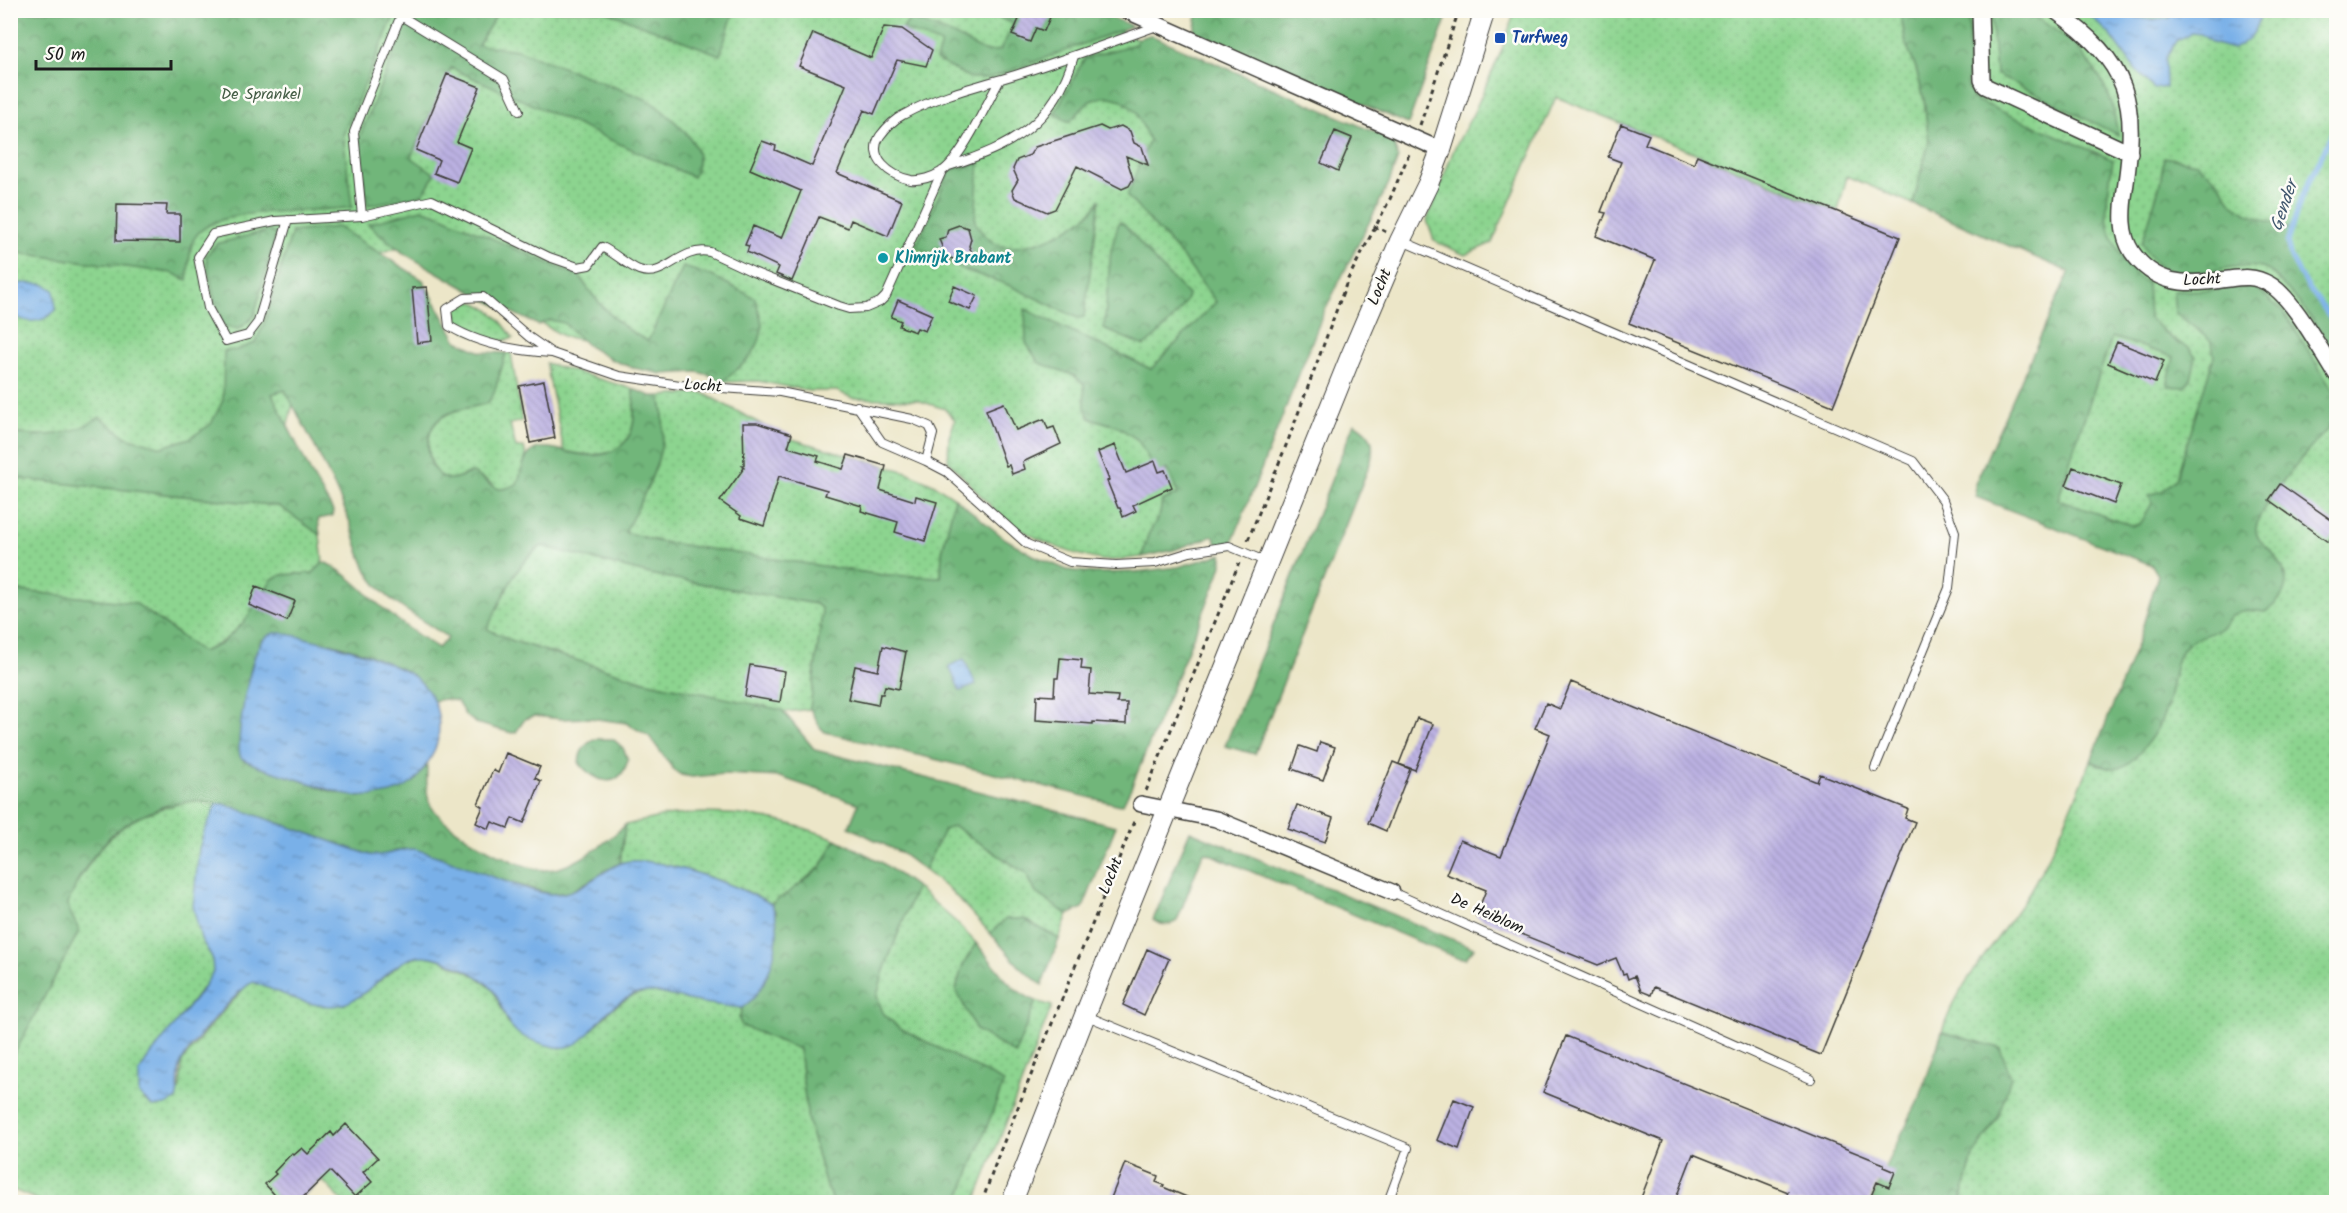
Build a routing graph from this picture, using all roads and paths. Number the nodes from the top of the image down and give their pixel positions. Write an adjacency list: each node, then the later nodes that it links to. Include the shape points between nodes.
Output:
1 (1125, 10): 7 (street)
2 (1459, 10): 11 (path, Locht)
3 (1485, 10): 12 (street, Locht)
4 (1980, 10): 13 (street, via 1985,86)
5 (2054, 10): 13 (street, Locht, via 2095,43 2118,74 2132,125)
6 (402, 13): 10 (lane, via 504,79); 15 (lane, via 354,132)
7 (1159, 26): 8 (lane); 11 (street)
8 (1074, 56): 9 (lane); 14 (lane, via 1054,100 1033,126 1003,146)
9 (999, 80): 14 (lane, via 964,143); 14 (lane, via 903,114 878,139 875,150 879,160 897,175 912,180)
10 (519, 111)
11 (1416, 137): 12 (street); 22 (path, Locht, via 1390,199 1348,279)
12 (1441, 150): 17 (street, Locht)
13 (2130, 153): 19 (street, Locht, via 2121,215 2130,250 2147,270 2179,283 2250,276 2271,284 2293,308)
14 (945, 168): 15 (lane, via 886,296 873,306 857,309 839,306 700,250 686,254 668,267 647,272 637,270 602,247 590,265 578,267 549,257 432,200)
15 (362, 216): 16 (lane)
16 (288, 220): 16 (lane, via 213,234 198,257 208,308 226,341 248,334 258,322)
17 (1400, 241): 23 (street, Locht); 24 (lane, via 1913,461 1943,500 1955,532 1949,588)
18 (552, 353): 18 (lane, Locht, via 483,297 465,298 447,309 449,326 465,336 518,351); 20 (lane, Locht, via 619,376 780,392)
19 (2337, 374)
20 (857, 406): 21 (lane, via 882,442); 21 (lane, Locht, via 912,418 929,426 933,434)
21 (927, 461): 22 (lane, via 947,472 1027,544 1070,562 1155,563 1229,546)
22 (1244, 551): 23 (lane); 25 (path, Locht)
23 (1268, 562): 26 (street, Locht)
24 (1875, 768)
25 (1141, 804): 26 (street, De Heiblom); 30 (path, Locht)
26 (1168, 809): 27 (street, De Heiblom, via 1216,819); 28 (street, Locht)
27 (1392, 892): 29 (lane, De Heiblom)
28 (1085, 1015): 31 (street, Locht); 32 (lane, via 1408,1148)
29 (1811, 1079)
30 (982, 1203)
31 (1012, 1203)
32 (1388, 1203)

